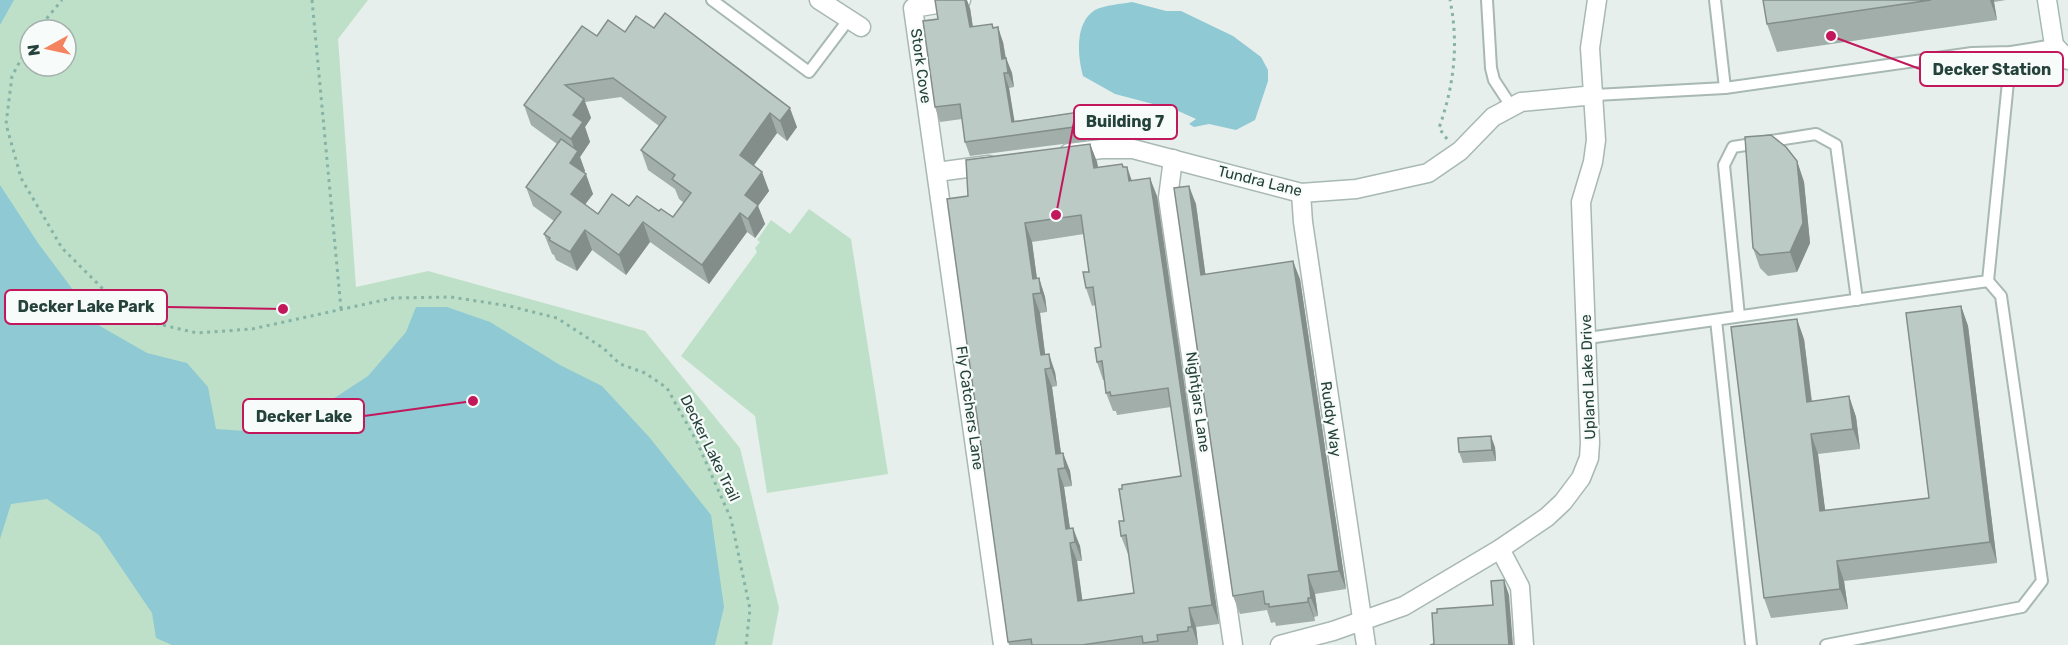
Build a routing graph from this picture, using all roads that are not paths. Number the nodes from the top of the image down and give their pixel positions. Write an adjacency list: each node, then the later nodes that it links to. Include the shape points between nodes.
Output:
1 (712, 0): 8 (lane, via 809,72)
2 (819, 0): 8 (street)
3 (961, 0): 18 (street, Stork Cove, via 913,8)
4 (1487, 0): 14 (lane, via 1491,68)
5 (1598, 0): 13 (street, Upland Lake Drive, via 1590,48)
6 (1715, 0): 12 (lane)
7 (2047, 0): 9 (street)
8 (855, 23)
9 (2054, 45): 10 (lane); 11 (street)
10 (2011, 52): 12 (lane, via 1972,53); 20 (lane)
11 (2068, 60)
12 (1725, 88): 13 (lane)
13 (1594, 95): 14 (street, Tundra Lane, via 1539,98); 24 (street, Upland Lake Drive, via 1596,140 1581,202)
14 (1510, 106): 19 (street, Tundra Lane, via 1428,173 1356,189)
15 (1055, 155): 16 (street, Tundra Lane, via 1119,148)
16 (1173, 159): 19 (street, Tundra Lane); 28 (street, Nightjars Lane, via 1168,198)
17 (1008, 162): 18 (street)
18 (937, 172): 27 (street, Fly Catchers Lane)
19 (1301, 193): 26 (street, Ruddy Way, via 1302,222)
20 (1988, 282): 21 (lane); 33 (lane, via 2001,296 2042,581 2022,607)
21 (1857, 300): 22 (lane); 22 (lane, via 1836,145 1816,134 1733,147 1724,165)
22 (1739, 316): 23 (lane)
23 (1716, 320): 24 (lane); 32 (lane)
24 (1588, 338): 25 (street, Upland Lake Drive, via 1590,443 1581,478 1547,517)
25 (1500, 549): 26 (street, Upland Lake Drive, via 1411,603); 31 (street, via 1520,587)
26 (1362, 622): 29 (street, Upland Lake Drive); 30 (street, Ruddy Way)
27 (1002, 645)
28 (1233, 645)
29 (1280, 645)
30 (1366, 645)
31 (1524, 645)
32 (1751, 645)
33 (1826, 645)

